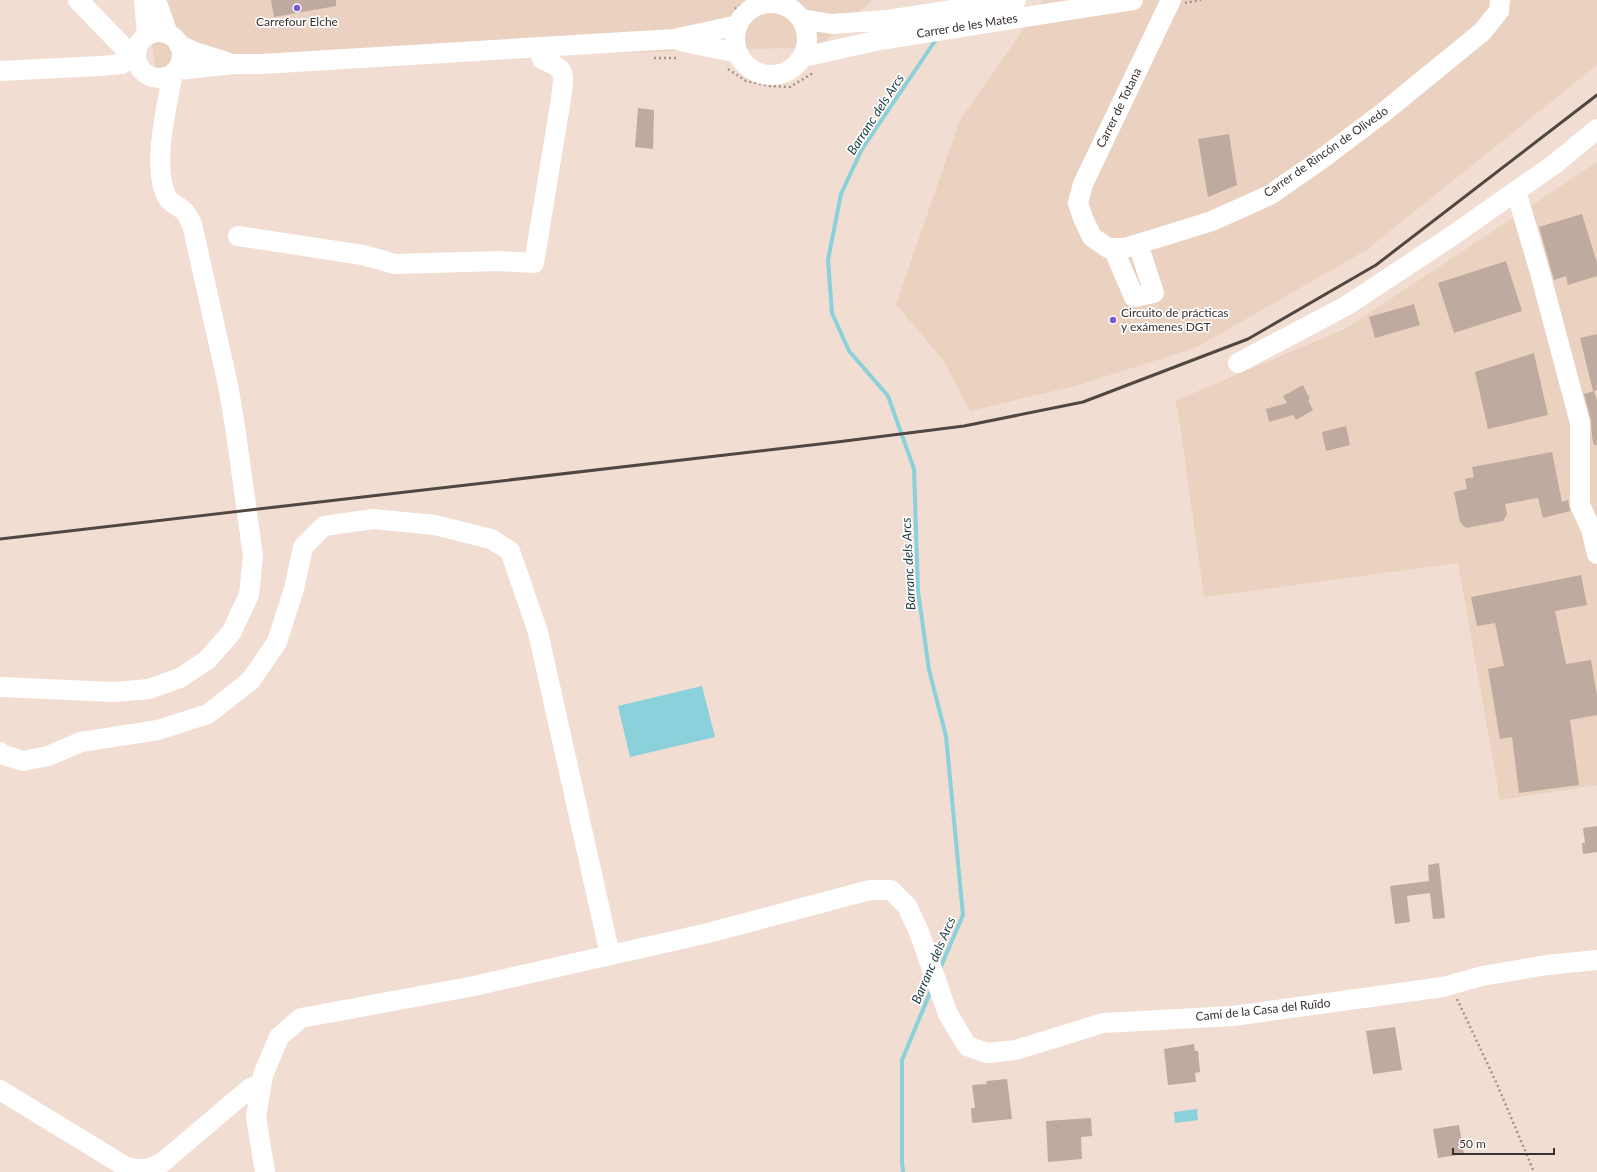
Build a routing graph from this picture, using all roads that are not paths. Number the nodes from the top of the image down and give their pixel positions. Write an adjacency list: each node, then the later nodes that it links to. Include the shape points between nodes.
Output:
1 (78, 0): 12 (street)
2 (144, 0): 12 (street)
3 (156, 0): 11 (street)
4 (1133, 0): 7 (street, Carrer de les Mates)
5 (1500, 0): 22 (street, Carrer de Rincón de Olivedo, via 1498,11 1482,32 1384,112 1270,195 1212,222)
6 (1177, 5): 23 (street, Carrer de Totana, via 1083,184 1078,203 1083,218 1092,237 1108,248)
7 (1014, 10): 8 (street, Carrer de les Mates, via 832,24); 16 (street, Carrer de les Mates, via 880,40)
8 (801, 19): 9 (street, via 784,5 762,4 752,9); 16 (street, via 808,38)
9 (738, 25): 10 (street); 14 (street)
10 (674, 39): 13 (street); 14 (street)
11 (173, 40): 12 (street, via 156,33); 15 (street, via 195,52); 18 (street, via 182,56 180,63)
12 (138, 47): 17 (street, via 122,64); 18 (street, via 136,58 142,70 148,75)
13 (539, 47): 15 (street); 21 (street, via 542,59 559,67 563,76 534,263 499,261 394,264 363,255)
14 (732, 60): 16 (street, via 744,63 764,74 775,75)
15 (233, 64): 18 (street)
16 (808, 64)
17 (0, 71)
18 (169, 74): 26 (street, via 160,166 161,183 168,199 185,211 192,224 227,378 253,556 249,595 230,633 207,660 180,678 150,689 114,692)
19 (1597, 129): 20 (street, via 1556,163)
20 (1516, 191): 24 (street, via 1346,306); 25 (street, via 1580,423 1580,505 1591,529)
21 (238, 236)
22 (1138, 244): 23 (street, Carrer de Rincón de Olivedo); 23 (street, via 1154,293 1134,297)
23 (1113, 248)
24 (1238, 363)
25 (1597, 554)
26 (0, 687)
27 (0, 752): 28 (street, via 23,761 48,756 81,742 158,730 208,714 251,680 277,642 294,590 303,547 324,526 373,519 435,525 492,539 510,551 538,632)
28 (610, 955): 29 (street, Camí de la Casa del Ruïdo, via 708,933 870,890 891,890 907,906 919,932 948,1014 967,1046 986,1053 1016,1050 1103,1023 1233,1016 1450,985 1482,976 1547,965); 30 (street, Camí de la Casa del Ruïdo, via 474,986 301,1018 279,1037)
29 (1597, 960)
30 (262, 1083): 31 (street, via 249,1089 163,1162 151,1169 137,1170 126,1167); 32 (street, Camí de la Casa del Ruïdo, via 256,1117)
31 (0, 1090)
32 (265, 1172)

